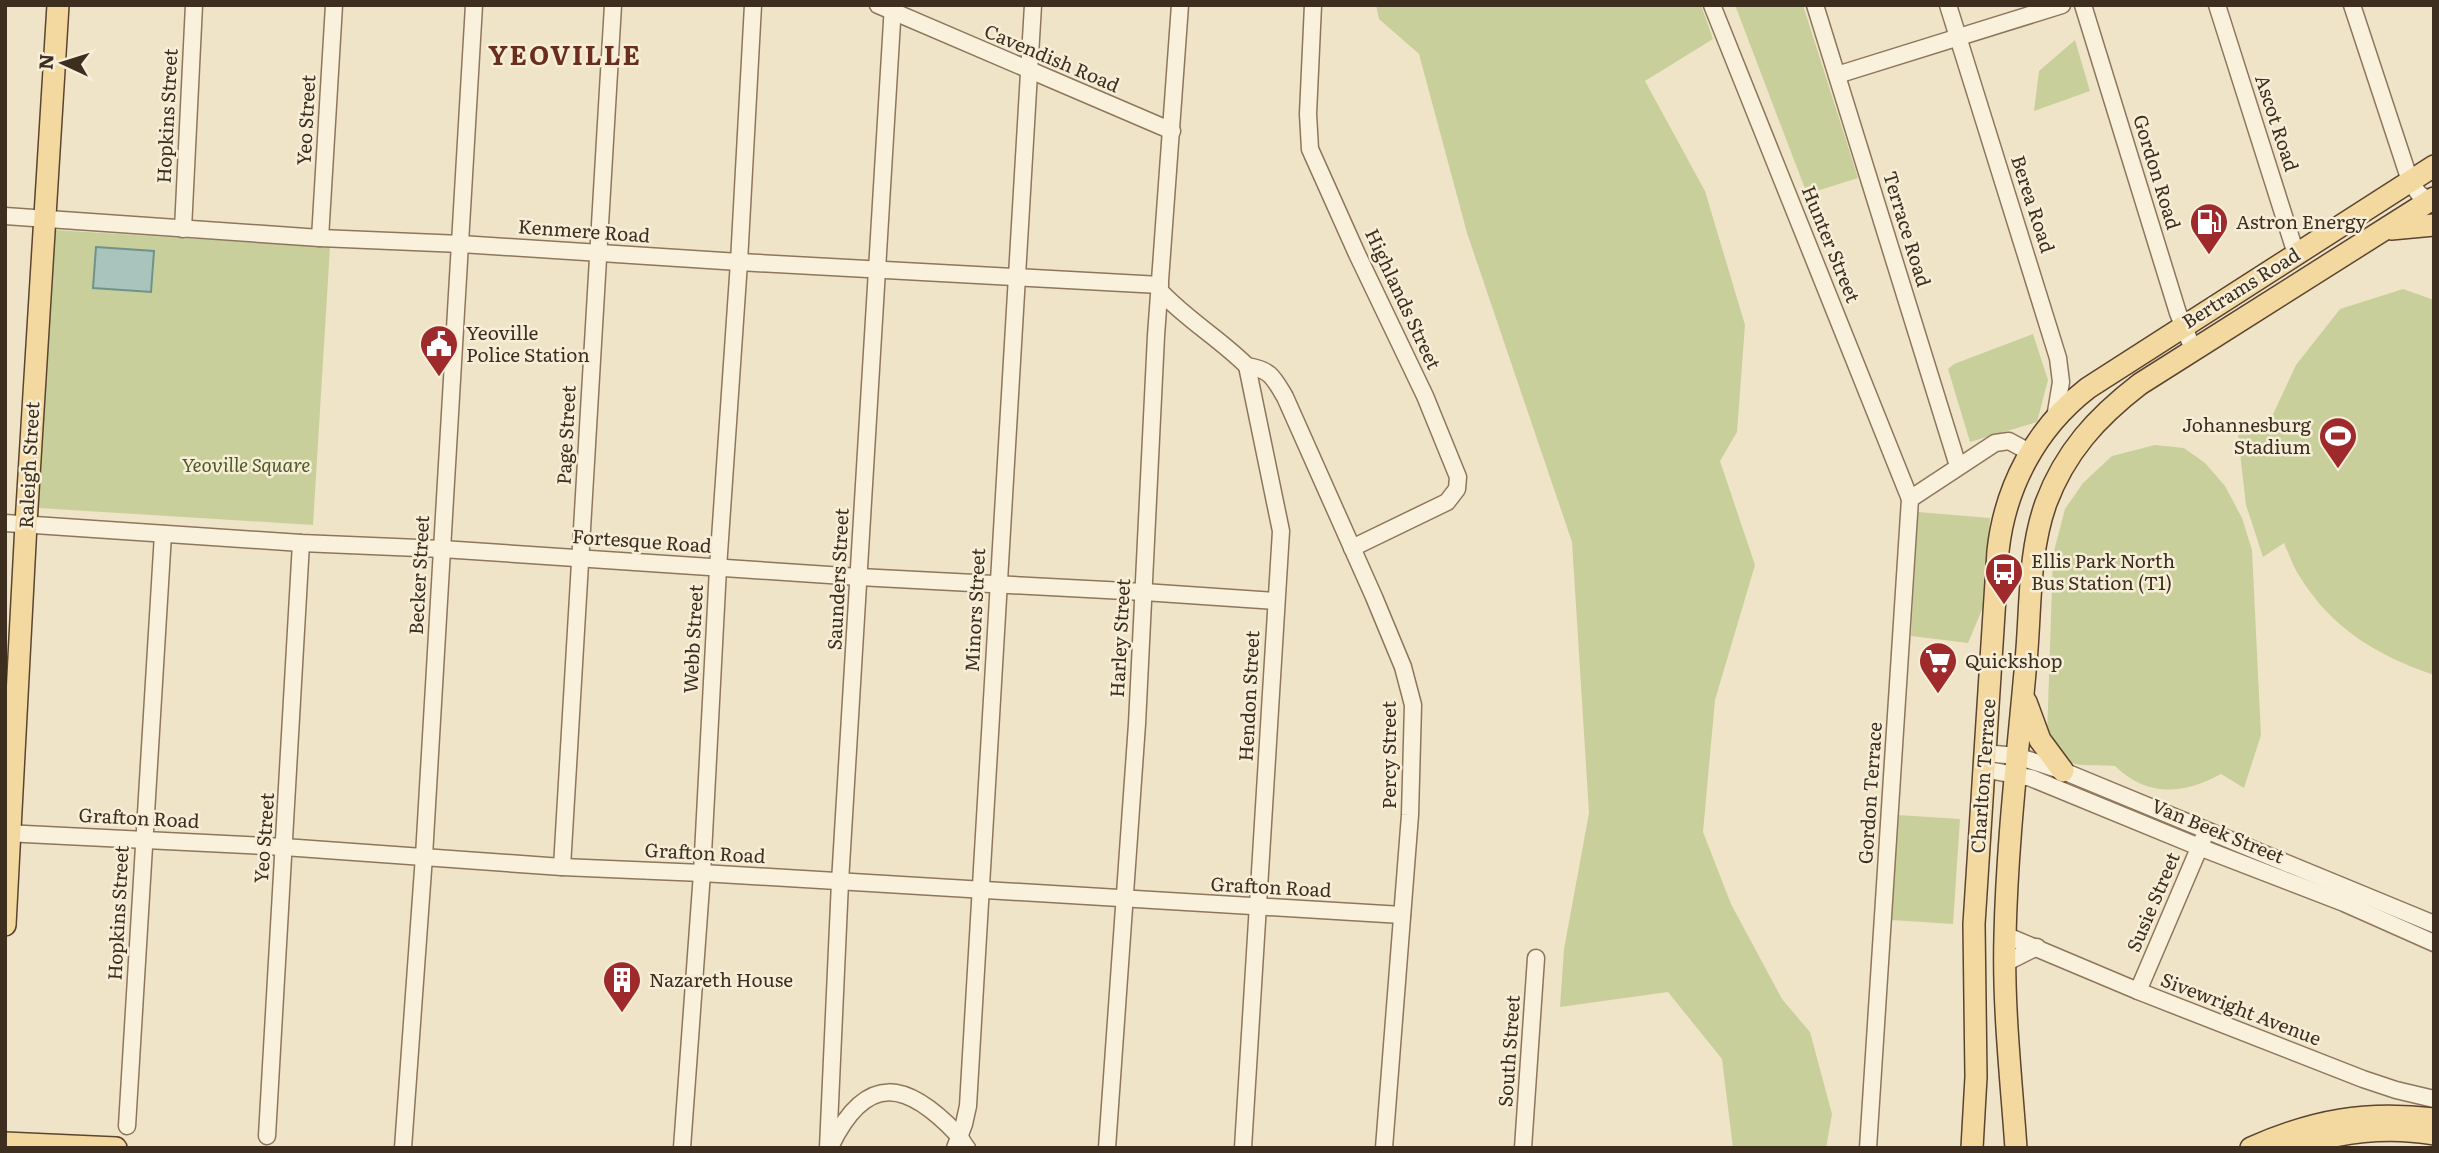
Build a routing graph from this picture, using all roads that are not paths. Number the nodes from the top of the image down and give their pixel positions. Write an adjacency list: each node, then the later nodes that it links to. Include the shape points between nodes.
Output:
1 (58, 5): 26 (main road, Raleigh Street)
2 (194, 5): 28 (street, Hopkins Street)
3 (334, 5): 30 (street, Yeo Street)
4 (474, 5): 31 (street, Becker Street)
5 (612, 5): 32 (street, Page Street)
6 (753, 5): 34 (street, Webb Street)
7 (1033, 5): 19 (street, Minors Street)
8 (1180, 5): 21 (street, Harley Street)
9 (1313, 5): 49 (street, Highlands Street, via 1310,149 1426,396 1458,477 1457,489 1447,502)
10 (1712, 5): 45 (street, Hunter Street)
11 (1815, 5): 20 (street, Terrace Road)
12 (1948, 5): 18 (street, Berea Road)
13 (2062, 5): 18 (street)
14 (2083, 5): 38 (street, Gordon Road)
15 (2217, 5): 33 (street, Ascot Road)
16 (2352, 5): 23 (street)
17 (888, 8): 19 (street, Cavendish Road); 35 (street, Saunders Street)
18 (1958, 38): 20 (street); 41 (street, Berea Road, via 2058,358 2061,382)
19 (1029, 72): 21 (street, Cavendish Road); 36 (street, Minors Street)
20 (1837, 75): 44 (street, Terrace Road)
21 (1172, 131): 37 (street, Harley Street)
22 (2434, 166): 23 (main road, Bertrams Road)
23 (2410, 181): 24 (street, via 2419,194); 33 (main road, Bertrams Road)
24 (2432, 201): 29 (main road, Bertrams Road)
25 (5, 216): 26 (street, Kenmere Road)
26 (44, 218): 28 (street, Kenmere Road); 46 (main road, Raleigh Street)
27 (2434, 225): 29 (main road)
28 (183, 229): 30 (street, Kenmere Road)
29 (2380, 231): 39 (main road, Bertrams Road)
30 (320, 238): 31 (street, Kenmere Road)
31 (461, 244): 32 (street, Kenmere Road); 50 (street, Becker Street)
32 (598, 253): 34 (street, Kenmere Road); 51 (street, Page Street)
33 (2296, 254): 38 (main road, Bertrams Road)
34 (739, 262): 35 (street, Kenmere Road); 52 (street, Webb Street)
35 (876, 269): 36 (street, Kenmere Road); 53 (street, Saunders Street)
36 (1015, 278): 37 (street, Kenmere Road); 54 (street, Minors Street)
37 (1160, 288): 40 (street); 55 (street, Harley Street)
38 (2183, 325): 39 (street, Gordon Road); 41 (main road, Bertrams Road, via 2088,388)
39 (2193, 349): 42 (main road, Bertrams Road, via 2116,402)
40 (1247, 366): 49 (street, Percy Street, via 1266,370 1285,397); 56 (street, Hendon Street, via 1280,517)
41 (2055, 418): 43 (main road, Charlton Terrace)
42 (2084, 434): 57 (main road, Charlton Terrace, via 2054,484 2036,537)
43 (2031, 453): 44 (street, via 2009,441 1999,442); 58 (main road, Charlton Terrace, via 2011,491 2000,532)
44 (1958, 466): 45 (street)
45 (1910, 499): 100 (street, Gordon Terrace)
46 (16, 524): 47 (street, Fortesque Road); 62 (main road, Raleigh Street)
47 (163, 534): 48 (street, Fortesque Road); 63 (street, Hopkins Street)
48 (301, 543): 50 (street, Fortesque Road); 64 (street, Yeo Street)
49 (1352, 548): 76 (street, Percy Street, via 1403,667 1413,705)
50 (442, 549): 51 (street, Fortesque Road); 66 (street, Becker Street)
51 (580, 558): 52 (street, Fortesque Road); 68 (street, Page Street)
52 (718, 568): 53 (street, Fortesque Road); 69 (street, Webb Street)
53 (859, 577): 54 (street, Fortesque Road); 71 (street, Saunders Street)
54 (998, 584): 55 (street, Fortesque Road); 72 (street, Minors Street)
55 (1144, 592): 56 (street, Fortesque Road); 73 (street, Harley Street)
56 (1276, 601): 74 (street, Hendon Street)
57 (2023, 694): 59 (main road, Charlton Terrace); 60 (main road, via 2040,740)
58 (1984, 761): 59 (street, Van Beek Street); 101 (main road, Charlton Terrace, via 1974,924)
59 (2016, 765): 60 (street, Van Beek Street); 65 (street, Van Beek Street, via 2031,778); 79 (main road, Charlton Terrace)
60 (2063, 771): 61 (street, Van Beek Street)
61 (2207, 830): 65 (street, Susie Street); 67 (street, Van Beek Street)
62 (8, 833): 63 (street, Grafton Road); 78 (main road, Raleigh Street)
63 (143, 839): 64 (street, Grafton Road); 87 (street, Hopkins Street)
64 (284, 847): 66 (street, Grafton Road); 89 (street, Yeo Street)
65 (2199, 848): 70 (street, Van Beek Street); 84 (street, Susie Street)
66 (424, 856): 68 (street, Grafton Road); 94 (street, Becker Street)
67 (2289, 864): 70 (street); 75 (street, Van Beek Street)
68 (562, 867): 69 (street, Grafton Road)
69 (702, 873): 71 (street, Grafton Road); 95 (street, Webb Street)
70 (2284, 880): 75 (street, Van Beek Street)
71 (840, 882): 72 (street, Grafton Road); 92 (street, Saunders Street)
72 (981, 890): 73 (street, Grafton Road); 91 (street, Minors Street, via 968,1106)
73 (1125, 899): 74 (street, Grafton Road); 96 (street, Harley Street)
74 (1257, 908): 76 (street, Grafton Road); 97 (street, Hendon Street)
75 (2377, 909): 77 (street, Van Beek Street); 80 (street, Van Beek Street)
76 (1402, 915): 98 (street, Percy Street)
77 (2434, 924)
78 (5, 925)
79 (2005, 935): 81 (street, Sivewright Avenue); 83 (main road, Charlton Terrace)
80 (2434, 943)
81 (2037, 947): 83 (street); 84 (street, Sivewright Avenue)
82 (1536, 958): 99 (street, South Street)
83 (2005, 963): 102 (main road, Charlton Terrace)
84 (2138, 991): 85 (street, Sivewright Avenue, via 2363,1079)
85 (2434, 1099)
86 (2434, 1119): 103 (main road, via 2400,1115 2336,1119)
87 (127, 1126)
88 (2434, 1135): 104 (main road, via 2364,1132)
89 (267, 1136)
90 (5, 1143): 93 (main road)
91 (961, 1143): 92 (street, via 908,1105 890,1100 870,1106)
92 (830, 1145)
93 (116, 1148)
94 (403, 1148)
95 (682, 1148)
96 (1107, 1148)
97 (1243, 1148)
98 (1384, 1148)
99 (1523, 1148)
100 (1868, 1148)
101 (1972, 1148)
102 (2016, 1148)
103 (2251, 1148)
104 (2294, 1148)

